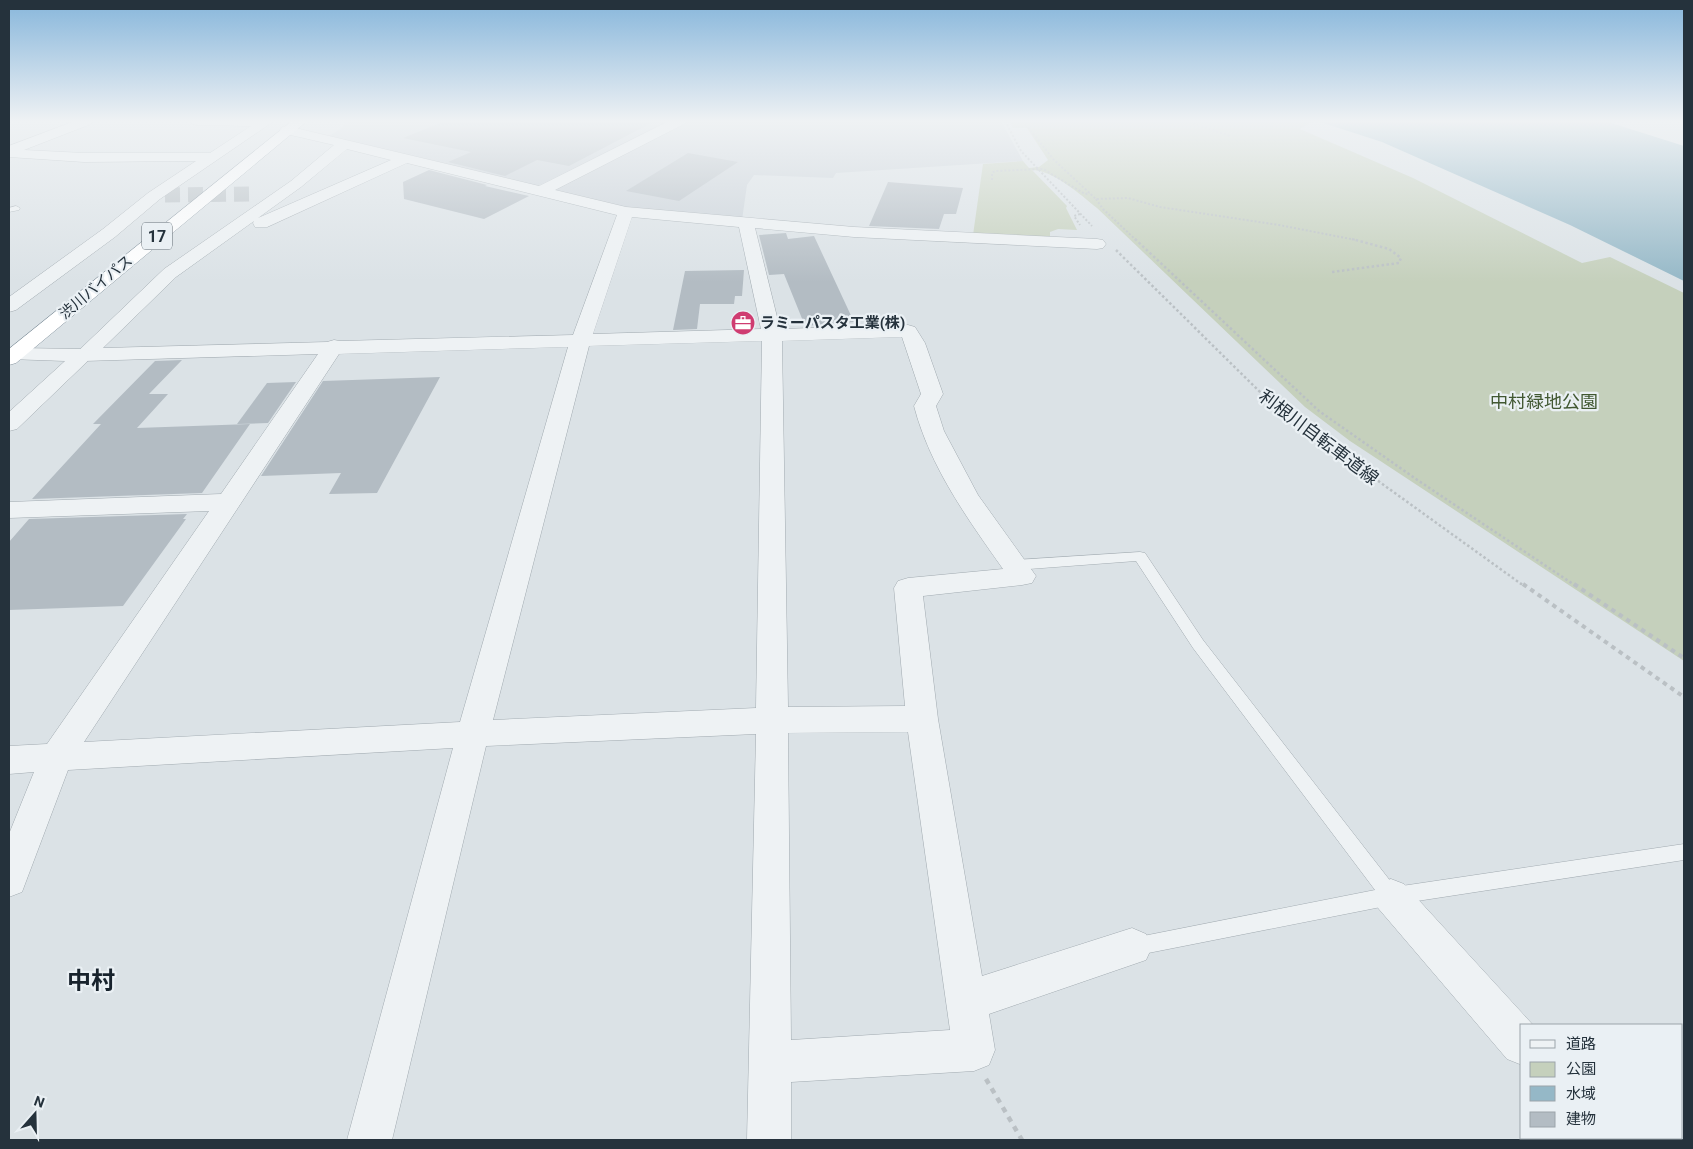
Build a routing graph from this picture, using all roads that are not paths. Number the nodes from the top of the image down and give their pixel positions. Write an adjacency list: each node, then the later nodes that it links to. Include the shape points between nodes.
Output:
1 (187, 175): 16 (street)
2 (222, 175): 15 (highway, 渋川バイパス / 17)
3 (229, 175): 20 (highway, 渋川バイパス / 17)
4 (305, 175): 9 (street)
5 (370, 175): 12 (street, via 258,224)
6 (469, 175): 8 (street)
7 (574, 175): 8 (street)
8 (540, 192): 11 (street)
9 (282, 193): 10 (street); 12 (street)
10 (258, 194)
11 (626, 212): 13 (street); 18 (street)
12 (239, 224): 21 (street, via 170,273)
13 (748, 224): 14 (street, via 854,232); 17 (street)
14 (1096, 236)
15 (71, 287)
16 (9, 306)
17 (772, 336): 18 (street); 25 (street, via 908,331 932,394 925,406 932,431 966,498); 26 (street)
18 (580, 342): 19 (street); 28 (street)
19 (334, 346): 21 (street); 23 (street)
20 (10, 355): 21 (street)
21 (84, 355): 22 (street)
22 (9, 424)
23 (228, 502): 24 (street); 29 (street)
24 (9, 510)
25 (1015, 564): 27 (street, via 1022,576 908,588); 33 (lane, via 1140,556 1198,644)
26 (772, 720): 27 (street); 28 (street); 37 (street)
27 (922, 720): 35 (street)
28 (473, 734): 29 (street); 38 (street)
29 (56, 758): 30 (street); 32 (street)
30 (9, 760)
31 (1684, 852): 33 (lane)
32 (9, 880)
33 (1391, 896): 34 (lane); 36 (street)
34 (1132, 947): 35 (street)
35 (968, 1001): 37 (street, via 974,1050)
36 (1520, 1042)
37 (770, 1062): 39 (street)
38 (369, 1140)
39 (769, 1140)

